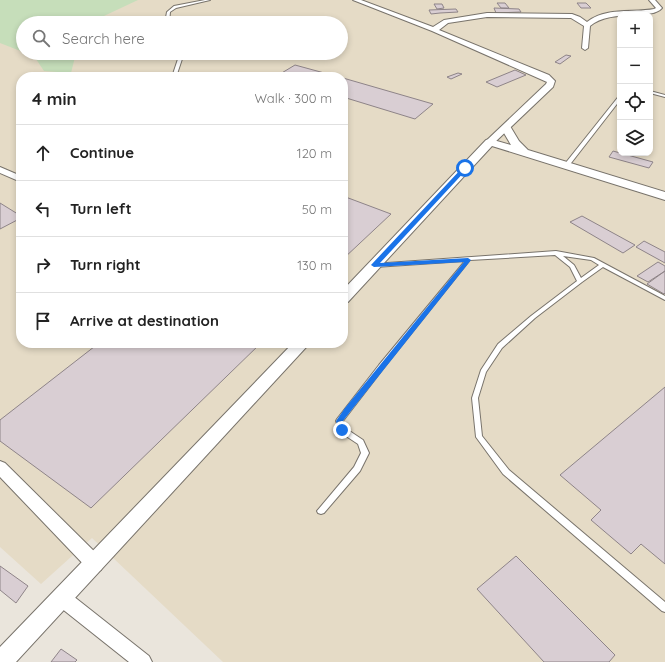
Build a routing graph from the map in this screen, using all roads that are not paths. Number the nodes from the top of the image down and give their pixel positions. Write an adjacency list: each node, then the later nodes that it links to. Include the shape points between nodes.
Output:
1 (209, 0): 4 (lane, via 175,7)
2 (356, 0): 6 (street)
3 (652, 0): 5 (street, via 659,8 656,11 602,15)
4 (168, 16)
5 (587, 25): 6 (street, via 572,16 494,15 446,21); 7 (street)
6 (434, 30): 13 (street, via 551,81 550,85)
7 (585, 48)
8 (180, 60): 9 (lane)
9 (176, 72)
10 (653, 93): 11 (lane)
11 (665, 96)
12 (617, 101): 17 (lane)
13 (506, 128): 14 (street); 15 (street)
14 (490, 142): 15 (street); 16 (street)
15 (525, 153): 16 (street, via 494,155); 17 (street)
16 (472, 160): 24 (street)
17 (566, 166): 20 (street)
18 (0, 170): 19 (street)
19 (16, 177)
20 (665, 196)
21 (556, 253): 22 (lane); 23 (lane, via 592,259); 25 (lane, via 572,266)
22 (468, 260): 24 (lane); 30 (lane, via 340,421 342,430 361,442 365,453 357,469)
23 (603, 264): 25 (lane); 27 (lane)
24 (374, 265): 26 (street)
25 (580, 281): 33 (lane, via 500,346 483,372 475,398 479,437 506,472)
26 (348, 294)
27 (665, 298)
28 (297, 348): 31 (street)
29 (0, 466): 31 (street)
30 (321, 511)
31 (95, 564): 32 (street)
32 (62, 598): 34 (street); 35 (street)
33 (665, 608)
34 (1, 662)
35 (143, 662)

